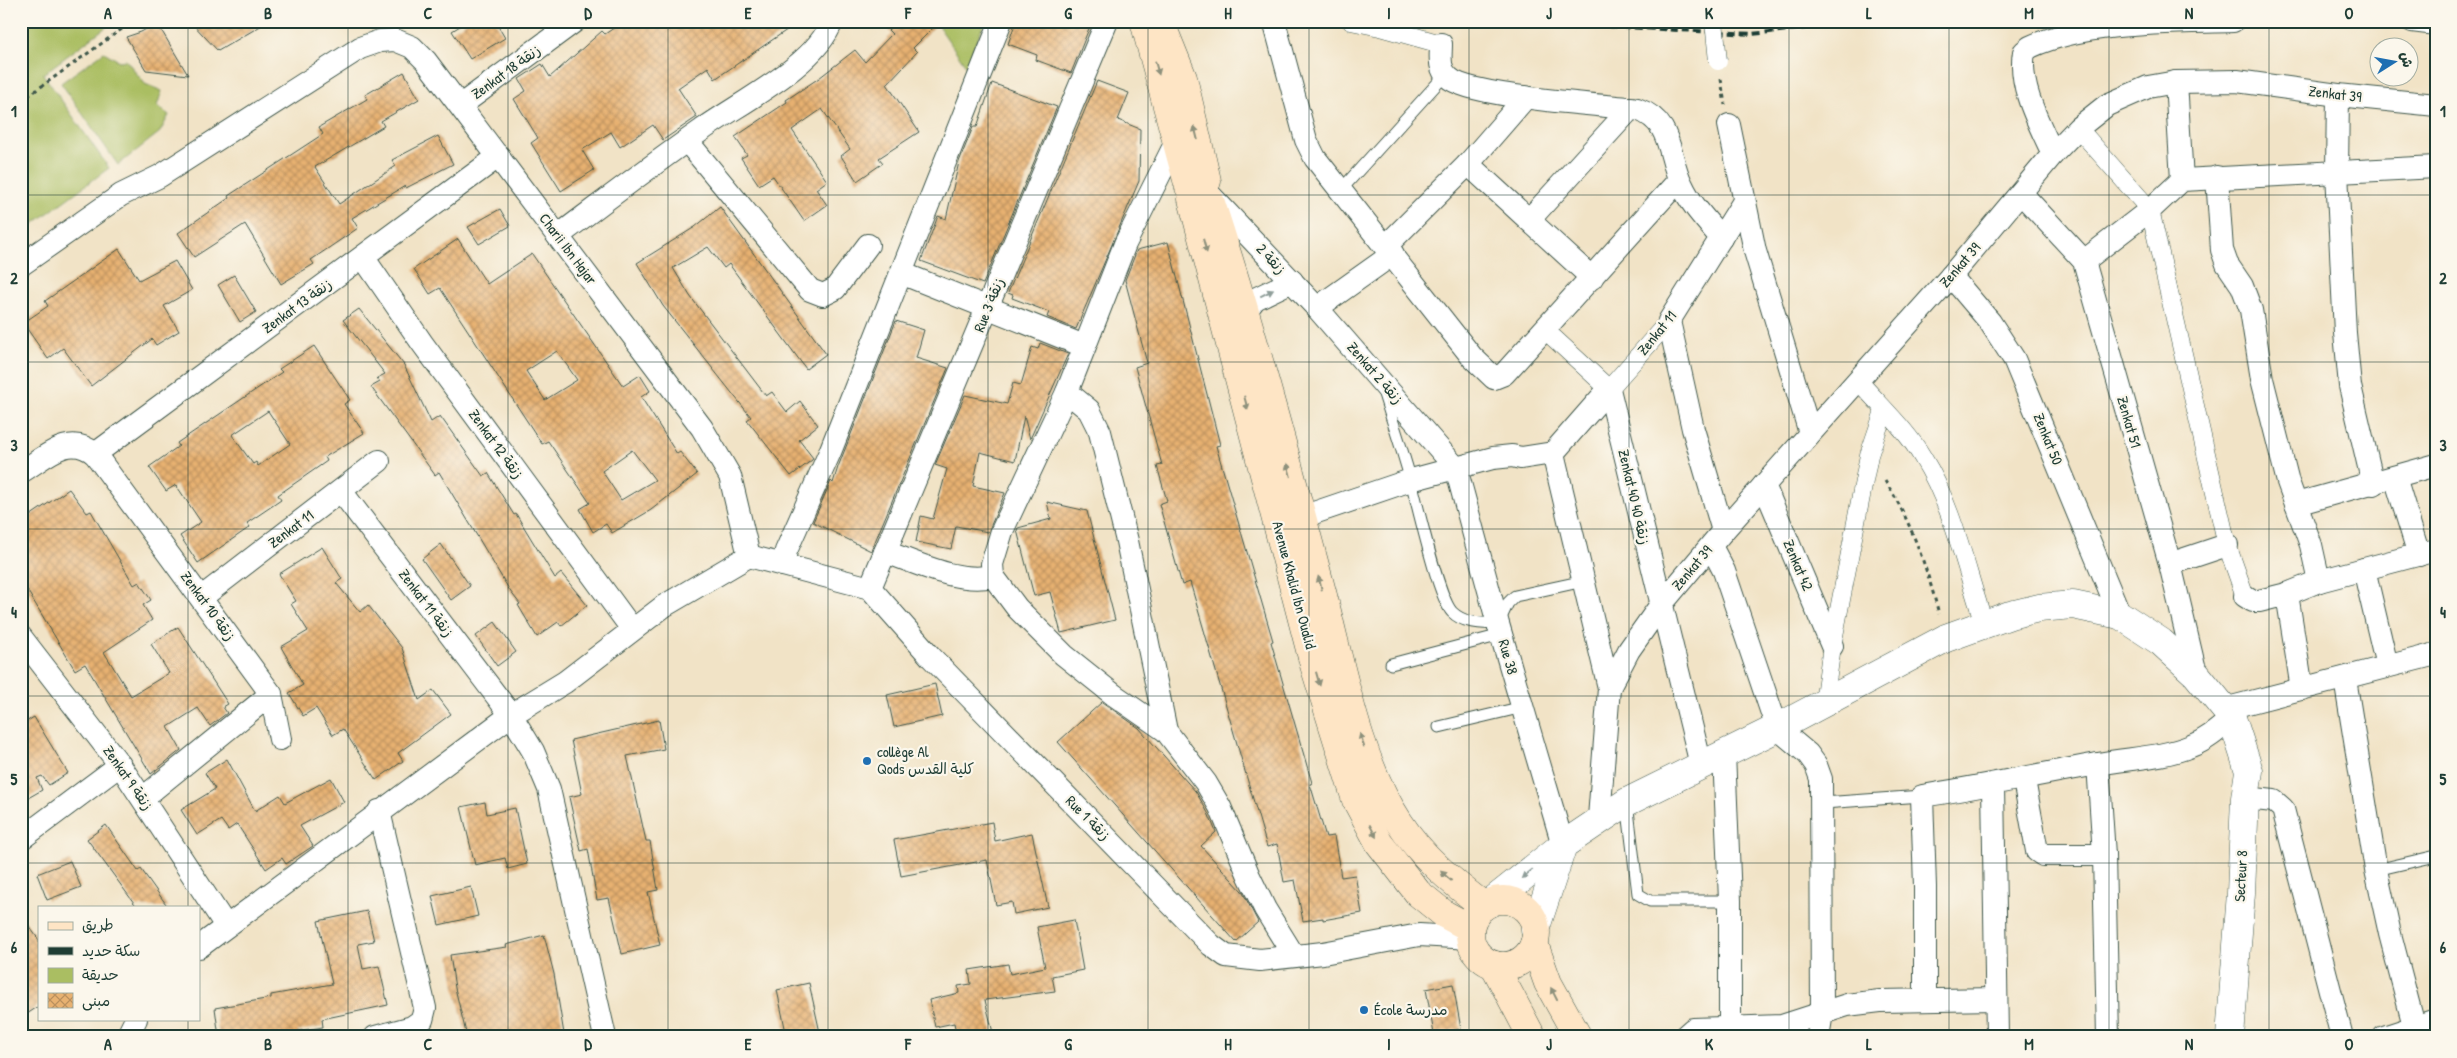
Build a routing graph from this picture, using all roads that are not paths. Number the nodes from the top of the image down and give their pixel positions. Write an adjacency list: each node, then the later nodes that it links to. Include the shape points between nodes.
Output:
1 (575, 21): 20 (street, Zenkat 18 زنقة)
2 (832, 21): 24 (street, via 816,48 780,78)
3 (1001, 21): 47 (street)
4 (1107, 21): 51 (street, Rue 3 زنقة)
5 (1144, 21): 25 (main road, Avenue Khalid Ibn Oualid, one-way to 25)
6 (1160, 21): 35 (main road, Avenue Khalid Ibn Oualid, one-way to 6, via 1183,78)
7 (1274, 21): 34 (street, via 1309,147)
8 (1351, 21): 13 (street)
9 (1714, 21): 14 (street, bridge)
10 (2233, 21): 26 (street, via 2115,26 2030,47 2024,52 2024,76 2034,113)
11 (2412, 21): 12 (street)
12 (2436, 24)
13 (1441, 44): 15 (street)
14 (1718, 61)
15 (1445, 75): 18 (street, via 1466,87); 34 (lane)
16 (2176, 82): 17 (street, Zenkat 39, via 2237,81); 23 (street, Zenkat 39, via 2148,88 2107,105); 33 (street)
17 (2338, 96): 19 (street, Zenkat 39); 30 (street)
18 (1526, 97): 21 (street); 28 (street)
19 (2436, 105)
20 (461, 106): 27 (street, Charii Ibn Hajar); 46 (street, Charii Ibn Hajar, via 412,47 395,40 360,48 160,176 121,195)
21 (1631, 108): 32 (street, via 1649,113 1661,126 1671,148); 39 (street)
22 (1729, 125): 37 (street)
23 (2078, 128): 26 (street, Zenkat 39); 38 (street)
24 (687, 141): 40 (street); 42 (street, via 810,290 823,295 835,288)
25 (1176, 142): 35 (main road, Avenue Khalid Ibn Oualid); 56 (street, via 1126,244)
26 (2053, 154): 36 (street, Zenkat 39)
27 (499, 156): 40 (street, Charii Ibn Hajar); 44 (street, Zenkat 13 زنقة)
28 (1468, 164): 39 (street); 43 (street)
29 (2436, 167): 30 (street)
30 (2337, 172): 31 (street); 71 (street, via 2350,386)
31 (2217, 177): 33 (street); 74 (street, via 2222,250 2251,310 2262,379)
32 (1679, 180): 41 (street); 49 (street)
33 (2182, 180): 38 (street)
34 (1340, 191): 43 (street)
35 (1202, 192): 50 (street, زنقة 2); 53 (main road, Avenue Khalid Ibn Oualid); 132 (main road, Avenue Khalid Ibn Oualid, one-way to 132, via 1314,665 1356,800 1379,843 1418,893 1444,914)
36 (2021, 193): 45 (street, Zenkat 51); 48 (street, Zenkat 39)
37 (1744, 201): 41 (street, Zenkat 11); 62 (street, via 1755,251)
38 (2150, 210): 45 (street); 77 (street)
39 (1528, 220): 49 (street)
40 (558, 236): 80 (street, Charii Ibn Hajar, via 677,392 718,453 730,476)
41 (1721, 238): 54 (street, Zenkat 11)
42 (868, 245)
43 (1389, 250): 52 (street); 55 (street, via 1472,357 1494,378 1504,374)
44 (363, 257): 64 (street, Zenkat 13 زنقة); 94 (street, Zenkat 12 زنقة, via 422,343)
45 (2084, 261): 81 (street, Zenkat 51)
46 (21, 265)
47 (901, 273): 51 (street); 82 (street)
48 (1951, 276): 58 (street, Zenkat 39); 92 (street, Zenkat 50, via 1990,322 2014,359)
49 (1592, 278): 55 (street)
50 (1292, 281): 52 (street, Zenkat 2 زنقة); 53 (street, زنقة 2, one-way to 50, via 1254,299)
51 (988, 307): 56 (street); 78 (street, Rue 3 زنقة)
52 (1317, 308): 57 (street, Zenkat 2 زنقة)
53 (1246, 311): 75 (main road, Avenue Khalid Ibn Oualid, one-way to 53)
54 (1669, 321): 59 (street, Zenkat 11); 76 (street)
55 (1544, 329): 59 (street)
56 (1084, 346): 60 (street)
57 (1379, 378): 67 (street, Zenkat 2 زنقة); 70 (lane)
58 (1857, 379): 61 (street); 62 (street, Zenkat 39)
59 (1609, 389): 63 (street, Zenkat 11); 91 (street, Zenkat 40 زنقة 40)
60 (1067, 392): 84 (street, via 1002,531 994,557); 112 (street, via 1089,410 1100,432 1127,541)
61 (1884, 411): 93 (street, via 1924,458 1944,500); 97 (street, via 1869,455)
62 (1810, 433): 72 (street, Zenkat 39)
63 (1553, 453): 67 (street, via 1521,458 1504,456); 85 (street, Zenkat 39)
64 (95, 454): 68 (street, Zenkat 10 زنقة, via 86,446 66,445); 90 (street, Zenkat 10 زنقة)
65 (379, 461): 73 (street, Zenkat 11)
66 (2436, 465): 69 (street)
67 (1456, 468): 70 (street); 95 (street, Rue 38)
68 (21, 472)
69 (2395, 477): 71 (street); 79 (street)
70 (1411, 480): 75 (street); 95 (lane, via 1448,608 1459,618)
71 (2373, 484): 74 (street)
72 (1764, 485): 76 (street, Zenkat 39); 97 (street, Zenkat 42)
73 (341, 491): 90 (street, Zenkat 11); 109 (street, Zenkat 11 زنقة)
74 (2296, 504): 86 (street, via 2311,545)
75 (1302, 517): 132 (main road, Avenue Khalid Ibn Oualid, one-way to 75, via 1398,822 1374,776 1341,667)
76 (1717, 538): 91 (street, Zenkat 39); 111 (street, via 1724,571)
77 (2227, 545): 81 (street); 89 (street)
78 (886, 552): 84 (street, via 960,577 980,579); 87 (street, Rue 3 زنقة)
79 (2428, 553): 83 (street)
80 (749, 556): 82 (street); 94 (street, via 699,583)
81 (2170, 564): 101 (street, Zenkat 51)
82 (783, 565): 87 (street)
83 (2364, 569): 86 (street); 100 (street)
84 (993, 576): 112 (street, via 1016,608 1064,655)
85 (1584, 581): 95 (lane, via 1515,596 1508,604); 103 (street, Zenkat 39)
86 (2319, 581): 88 (street)
87 (870, 588): 136 (street, Rue 1 زنقة, via 931,658 1211,945 1234,958 1260,960)
88 (2287, 594): 89 (street, via 2259,601); 104 (street)
89 (2245, 596)
90 (202, 597): 105 (street, Zenkat 10 زنقة)
91 (1660, 606): 103 (street, Zenkat 39, via 1629,650); 114 (street, Zenkat 40 زنقة 40)
92 (2120, 616): 93 (street, via 2073,604 2039,608); 101 (street, via 2161,642)
93 (1984, 623): 106 (street, via 1946,638)
94 (632, 629): 109 (street, via 565,682)
95 (1500, 629): 99 (lane); 107 (street, Rue 38)
96 (21, 637): 116 (street, Zenkat 9 زنقة)
97 (1832, 646): 106 (street)
98 (2436, 654): 100 (street)
99 (1391, 664)
100 (2387, 666): 102 (street)
101 (2196, 674): 108 (street)
102 (2345, 679): 104 (street); 130 (street)
103 (1609, 688): 125 (street, Zenkat 39)
104 (2302, 689): 108 (street)
105 (271, 694): 113 (street); 120 (street)
106 (1824, 704): 111 (street)
107 (1523, 707): 110 (lane); 127 (street, Rue 38)
108 (2228, 713): 115 (street, via 2215,734 2192,746 2154,756); 121 (street, Secteur 8, via 2249,771)
109 (511, 715): 124 (street); 147 (street, Zenkat 11 زنقة, via 533,751 549,789)
110 (1439, 727)
111 (1777, 728): 114 (street); 123 (street, via 1816,765)
112 (1166, 731): 136 (street, via 1220,807 1265,910)
113 (280, 739)
114 (1713, 759): 122 (street); 131 (street, Zenkat 40 زنقة 40)
115 (2098, 764): 117 (street); 128 (street)
116 (120, 765): 120 (street, Zenkat 9 زنقة); 126 (street)
117 (2024, 780): 118 (street); 128 (street, via 2037,851 2043,855)
118 (1994, 785): 119 (street); 139 (street)
119 (1922, 796): 123 (lane); 138 (street)
120 (143, 798): 133 (street, Zenkat 9 زنقة)
121 (2244, 798): 153 (street, Secteur 8, via 2241,893); 154 (street, via 2274,801 2283,809)
122 (1627, 802): 125 (street); 131 (lane, via 1638,894 1650,900)
123 (1823, 803): 140 (street)
124 (379, 811): 133 (street); 146 (street, via 425,1008 422,1020 412,1027)
125 (1599, 818): 127 (street)
126 (21, 839)
127 (1563, 845): 132 (street, one-way to 132); 134 (street)
128 (2104, 855): 152 (street)
129 (2436, 856): 130 (lane)
130 (2376, 870): 143 (street, via 2390,934)
131 (1730, 901): 142 (street, Zenkat 40 زنقة 40)
132 (1479, 919): 134 (main road, via 1507,901 1517,904 1533,919); 136 (street, Rue 1 زنقة, via 1419,935 1323,954); 137 (main road, via 1477,954)
133 (226, 926): 135 (street)
134 (1535, 937): 137 (main road, via 1522,960 1504,966); 148 (main road, one-way to 134, via 1548,983)
135 (200, 946)
136 (1294, 956)
137 (1494, 965): 144 (main road)
138 (1925, 998): 139 (street); 140 (street, via 1858,1003)
139 (1996, 999): 151 (street)
140 (1822, 1013): 142 (street, via 1782,1026); 150 (street)
141 (136, 1020): 145 (street)
142 (1730, 1028): 149 (street, via 1693,1029)
143 (2423, 1028): 155 (street)
144 (1526, 1033)
145 (127, 1037)
146 (375, 1037)
147 (605, 1037)
148 (1578, 1037)
149 (1684, 1037)
150 (1818, 1037)
151 (1997, 1037)
152 (2108, 1037)
153 (2230, 1037)
154 (2342, 1037)
155 (2384, 1037)

